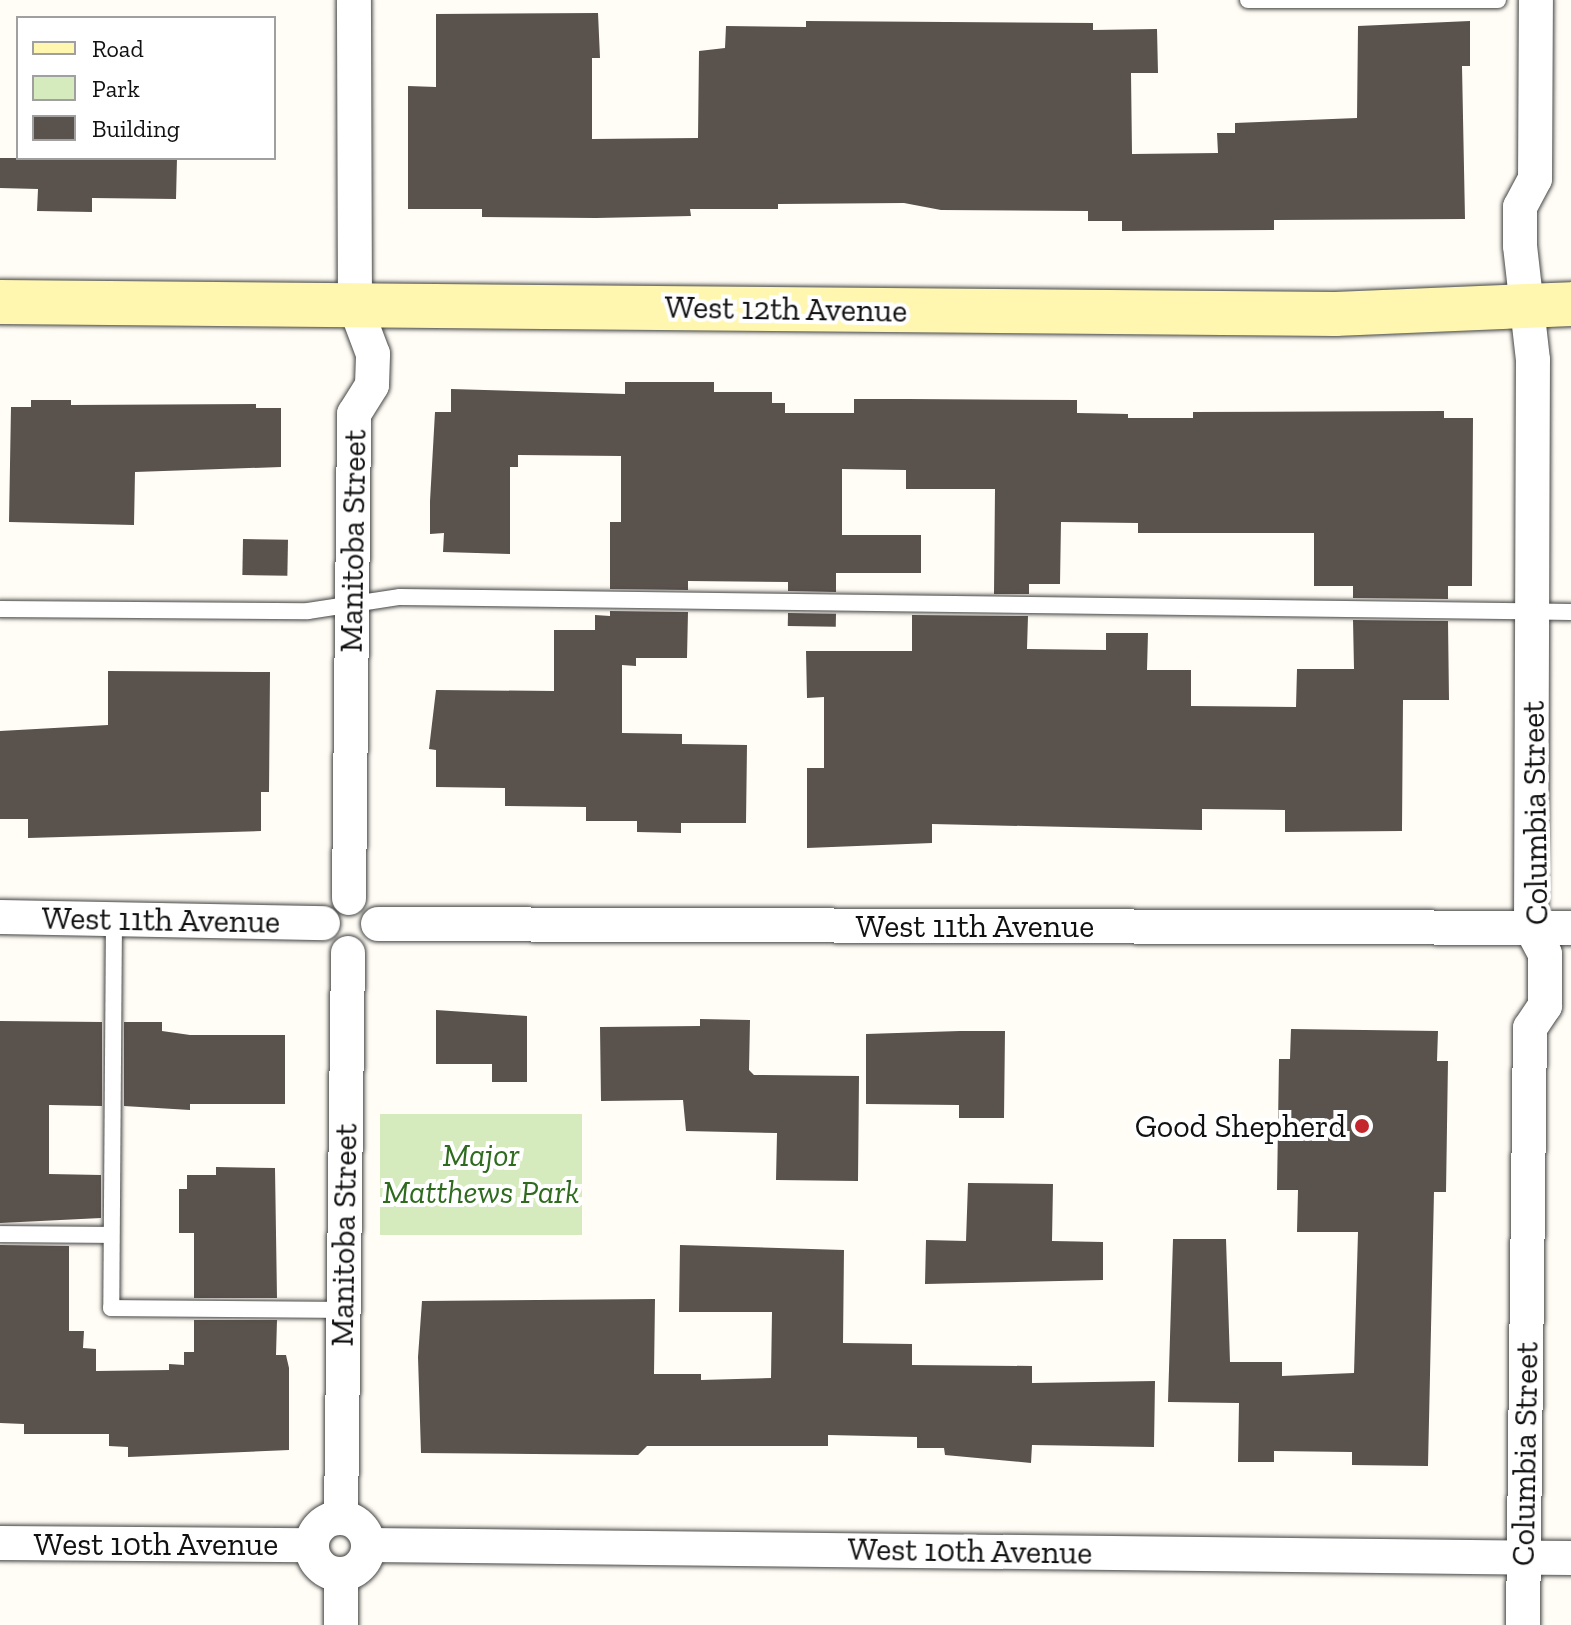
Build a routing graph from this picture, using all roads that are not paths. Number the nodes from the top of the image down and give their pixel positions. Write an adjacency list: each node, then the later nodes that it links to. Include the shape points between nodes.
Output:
1 (354, 0): 7 (street, Manitoba Street)
2 (1248, 0): 3 (lane)
3 (1498, 0)
4 (1536, 0): 8 (street, Columbia Street, via 1535,179 1520,207)
5 (0, 302): 7 (street, West 12th Avenue)
6 (1571, 304): 8 (street, West 12th Avenue)
7 (355, 306): 8 (street, West 12th Avenue, via 1319,314); 9 (street, Manitoba Street, via 373,354 372,385 354,414)
8 (1526, 306): 11 (street, Columbia Street, via 1533,360)
9 (352, 604): 10 (lane, via 308,611); 11 (lane, via 400,597); 13 (street, Manitoba Street)
10 (0, 609)
11 (1532, 611): 12 (lane); 18 (street, Columbia Street)
12 (1571, 612)
13 (349, 898): 16 (street, via 331,905); 17 (street, via 370,905)
14 (0, 917): 15 (street, West 11th Avenue)
15 (114, 918): 16 (street, West 11th Avenue); 22 (lane)
16 (323, 923): 20 (street, via 329,943)
17 (378, 924): 18 (street, West 11th Avenue); 20 (street, via 370,945)
18 (1531, 928): 19 (street, West 11th Avenue); 28 (street, Columbia Street, via 1545,954 1545,1006 1530,1028)
19 (1571, 928)
20 (348, 953): 23 (street, Manitoba Street)
21 (0, 1234): 22 (lane)
22 (111, 1235): 23 (lane, via 111,1308)
23 (343, 1310): 24 (street, Manitoba Street)
24 (341, 1517): 26 (street, via 321,1525); 27 (street, via 360,1526)
25 (0, 1543): 26 (street, West 10th Avenue)
26 (312, 1545): 30 (street, via 320,1565)
27 (368, 1545): 28 (street, West 10th Avenue); 30 (street, via 360,1565)
28 (1523, 1558): 29 (street, West 10th Avenue); 32 (street, Columbia Street)
29 (1571, 1558)
30 (341, 1574): 31 (street)
31 (341, 1625)
32 (1523, 1625)

